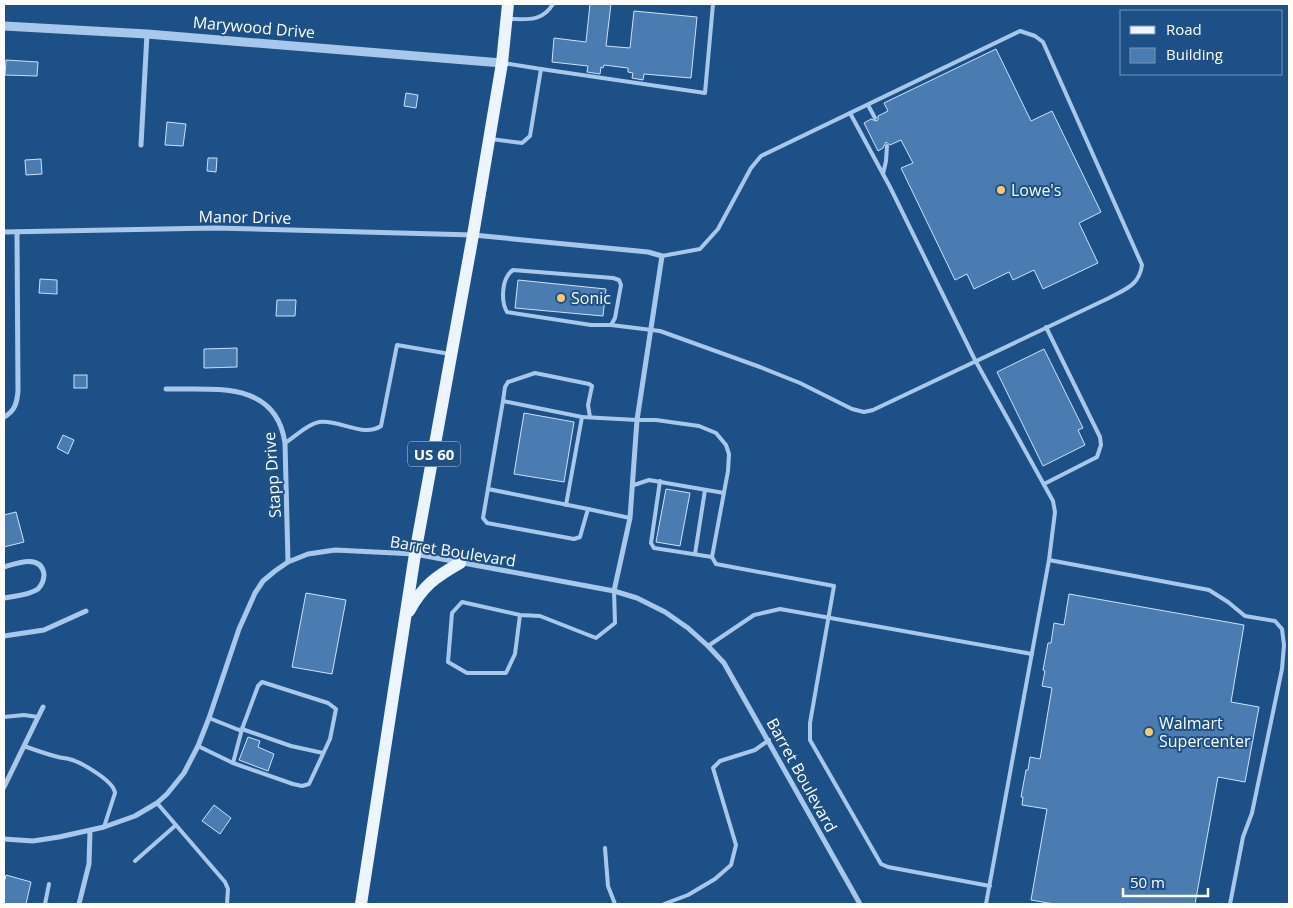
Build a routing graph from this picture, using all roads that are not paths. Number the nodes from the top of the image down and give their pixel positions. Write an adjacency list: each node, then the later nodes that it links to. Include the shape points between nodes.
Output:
1 (508, 4): 4 (main road, US 60)
2 (553, 4): 4 (lane, via 537,19)
3 (713, 4): 8 (lane, via 705,93)
4 (506, 19): 7 (main road, US 60)
5 (4, 26): 6 (street, Marywood Drive)
6 (148, 34): 7 (street, Marywood Drive); 13 (street)
7 (502, 63): 8 (lane); 12 (main road, US 60)
8 (541, 69): 12 (lane, via 530,136 522,143)
9 (868, 105): 10 (lane); 11 (lane); 21 (lane, via 1020,31 1043,42 1142,265 1141,276 1134,284)
10 (850, 113): 15 (lane); 19 (lane, via 761,156 751,168 718,229 700,249)
11 (875, 118)
12 (489, 139): 18 (main road, US 60)
13 (141, 145)
14 (887, 146): 15 (lane)
15 (883, 174): 24 (lane)
16 (4, 232): 17 (street, Manor Drive)
17 (17, 232): 18 (street, Manor Drive, via 215,228); 27 (street, via 18,391 15,407)
18 (473, 235): 19 (street, Manor Drive); 23 (main road, US 60)
19 (662, 256): 22 (street)
20 (611, 325): 20 (lane, via 621,285 619,280 513,270 505,279 504,306 508,312); 22 (lane)
21 (1046, 327): 24 (lane); 33 (lane, via 1102,445 1097,458)
22 (650, 329): 24 (lane, via 760,367 864,412); 30 (street)
23 (452, 355): 31 (lane, via 397,345 382,426 368,430 318,422); 41 (main road, US 60)
24 (975, 360): 33 (lane)
25 (166, 389): 31 (street, Stapp Drive, via 230,390 258,398 278,416)
26 (503, 401): 28 (lane); 29 (lane, via 508,382 535,373 592,386 588,405); 35 (lane)
27 (4, 416)
28 (582, 417): 29 (lane); 38 (lane)
29 (590, 417): 30 (lane)
30 (638, 420): 34 (street); 37 (lane, via 699,426 716,433 729,454)
31 (285, 443): 45 (street, Stapp Drive)
32 (660, 482): 34 (lane, via 649,480); 36 (lane); 42 (lane, via 651,543 654,548)
33 (1044, 484): 44 (lane, via 1056,512)
34 (634, 485): 40 (street)
35 (488, 489): 38 (lane); 39 (lane, via 483,518 487,523 574,539 580,537)
36 (705, 490): 37 (lane); 42 (lane)
37 (724, 493): 43 (lane)
38 (566, 505): 39 (lane)
39 (588, 509): 40 (lane)
40 (630, 518): 48 (street)
41 (415, 554): 45 (street, Barret Boulevard, via 335,550 308,554); 46 (street, Barret Boulevard); 52 (main road, US 60)
42 (695, 554): 43 (lane)
43 (712, 557): 53 (lane, via 716,564 834,586)
44 (1049, 560): 56 (lane); 87 (lane, via 1209,590 1245,616 1275,621 1282,629 1282,669)
45 (288, 562): 60 (street, Barret Boulevard, via 263,581 249,604)
46 (460, 563): 48 (street, Barret Boulevard); 52 (main road, via 428,583)
47 (4, 566): 49 (street, via 34,562 40,565 44,578 33,592)
48 (614, 591): 51 (lane, via 615,623 596,638 540,616); 55 (street, Barret Boulevard, via 665,612)
49 (4, 598)
50 (86, 611): 54 (street, via 44,630)
51 (520, 615): 51 (lane, via 462,602 452,613 448,662 467,673 506,673 515,654)
52 (406, 617): 82 (main road, US 60)
53 (828, 617): 55 (lane, via 780,609 765,612 754,615); 56 (lane); 78 (lane, via 810,740 881,864)
54 (4, 636)
55 (708, 646): 62 (street, Barret Boulevard, via 724,663)
56 (1032, 654): 78 (lane)
57 (43, 707): 59 (street)
58 (4, 717): 59 (lane)
59 (38, 717): 63 (street)
60 (210, 718): 61 (lane); 64 (street, Barret Boulevard)
61 (242, 729): 65 (lane); 65 (lane, via 262,682 328,703 336,709 330,739); 66 (lane)
62 (769, 740): 84 (lane, via 755,750 720,761 713,768 736,845 731,865 688,895); 85 (street, Barret Boulevard)
63 (24, 746): 68 (street); 72 (lane, via 70,759 114,787)
64 (198, 746): 66 (lane); 70 (street, Barret Boulevard, via 176,784)
65 (323, 753): 66 (lane, via 309,784 302,786)
66 (233, 763)
67 (4, 773): 68 (lane)
68 (9, 777): 69 (street)
69 (4, 787)
70 (157, 802): 71 (lane); 72 (street, Barret Boulevard, via 135,816)
71 (176, 825): 76 (lane); 81 (lane, via 225,882)
72 (104, 828): 73 (street, Barret Boulevard)
73 (90, 831): 74 (street, Barret Boulevard, via 33,841); 80 (street, via 89,864)
74 (4, 839)
75 (605, 848): 83 (lane, via 608,886)
76 (135, 861)
77 (49, 884): 79 (lane)
78 (990, 886): 86 (lane)
79 (45, 904)
80 (79, 904)
81 (227, 904)
82 (361, 904)
83 (615, 904)
84 (664, 904)
85 (860, 904)
86 (986, 904)
87 (1230, 904)

